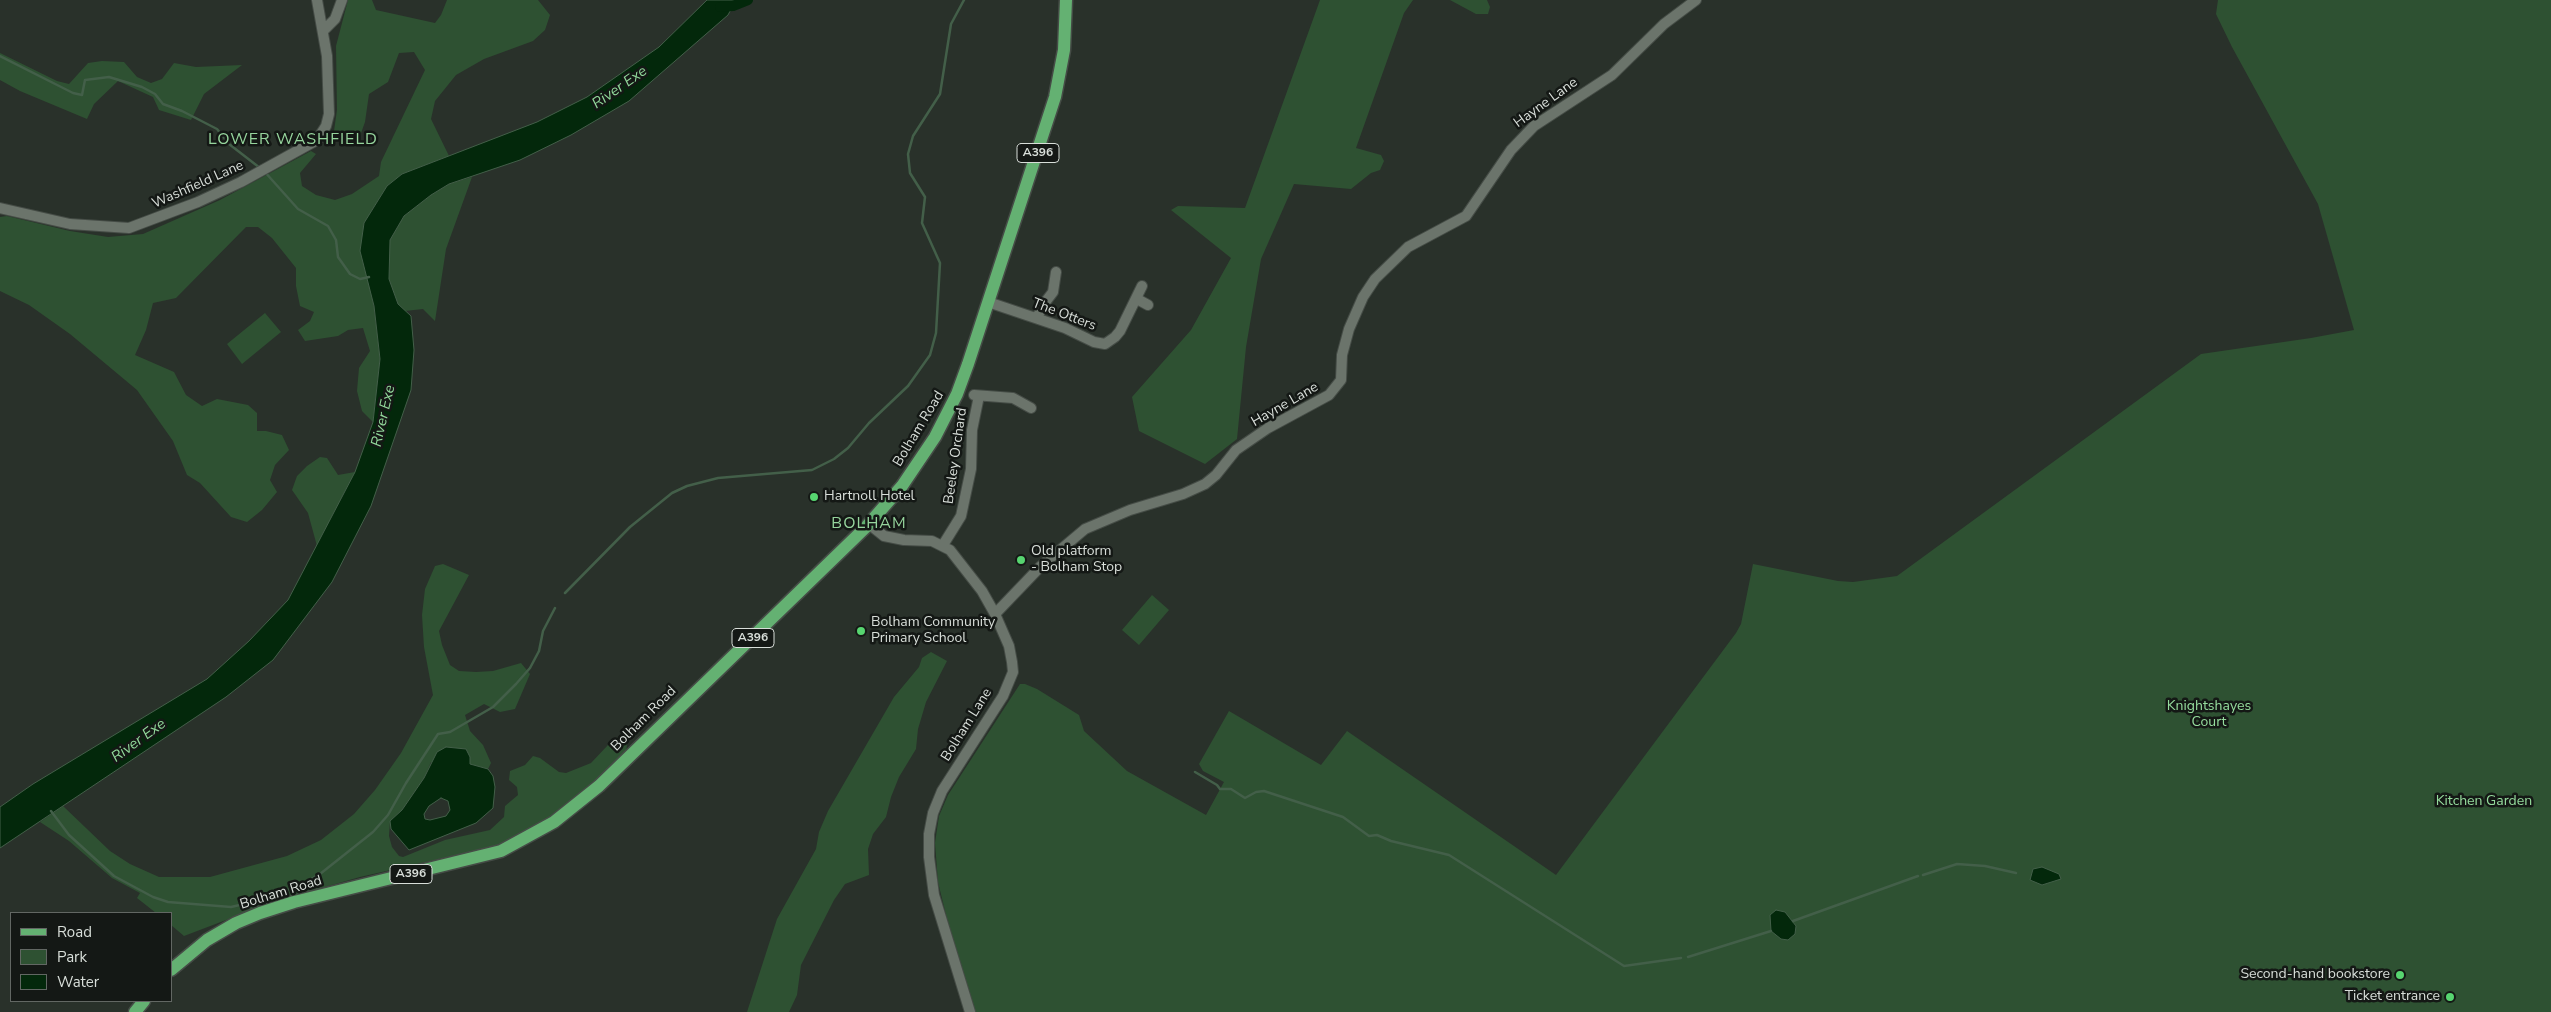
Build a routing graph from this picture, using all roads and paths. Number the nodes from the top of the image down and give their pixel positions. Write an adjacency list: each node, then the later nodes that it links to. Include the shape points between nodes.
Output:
1 (317, 0): 5 (street, Washfield Lane)
2 (342, 0): 5 (street, via 335,19)
3 (1066, 0): 10 (main road, A396, via 1064,50 1055,97)
4 (1696, 0): 16 (street, Hayne Lane, via 1664,24 1612,75 1534,126 1511,150 1466,216 1408,247 1375,280 1363,297 1349,329 1342,355 1341,380 1329,395 1268,428 1236,450 1216,475 1199,488 1130,510 1086,529 1040,566)
5 (324, 31): 6 (street, Washfield Lane, via 329,86 326,126 317,140 269,167 198,202 129,228 70,224)
6 (0, 208)
7 (1056, 272): 12 (street, via 1053,292)
8 (1142, 286): 9 (street, The Otters)
9 (1137, 299): 11 (street); 12 (street, The Otters, via 1115,338 1105,344)
10 (988, 302): 12 (street, The Otters); 14 (main road, Bolham Road / A396, via 957,394 935,437 902,486)
11 (1148, 305)
12 (1037, 318)
13 (1031, 408): 15 (street, Beeley Orchard, via 1013,398 976,395 970,469 961,516)
14 (869, 524): 15 (street, via 890,538 924,539); 17 (main road, Bolham Road / A396, via 598,786 554,822 501,851 260,913 214,935)
15 (943, 545): 16 (street, Bolham Lane, via 982,591)
16 (995, 614): 20 (street, Bolham Lane, via 1009,646 1013,672 1002,696 942,790 933,813 928,857 934,895)
17 (172, 969)
18 (143, 1002): 19 (main road)
19 (135, 1012)
20 (970, 1012)

